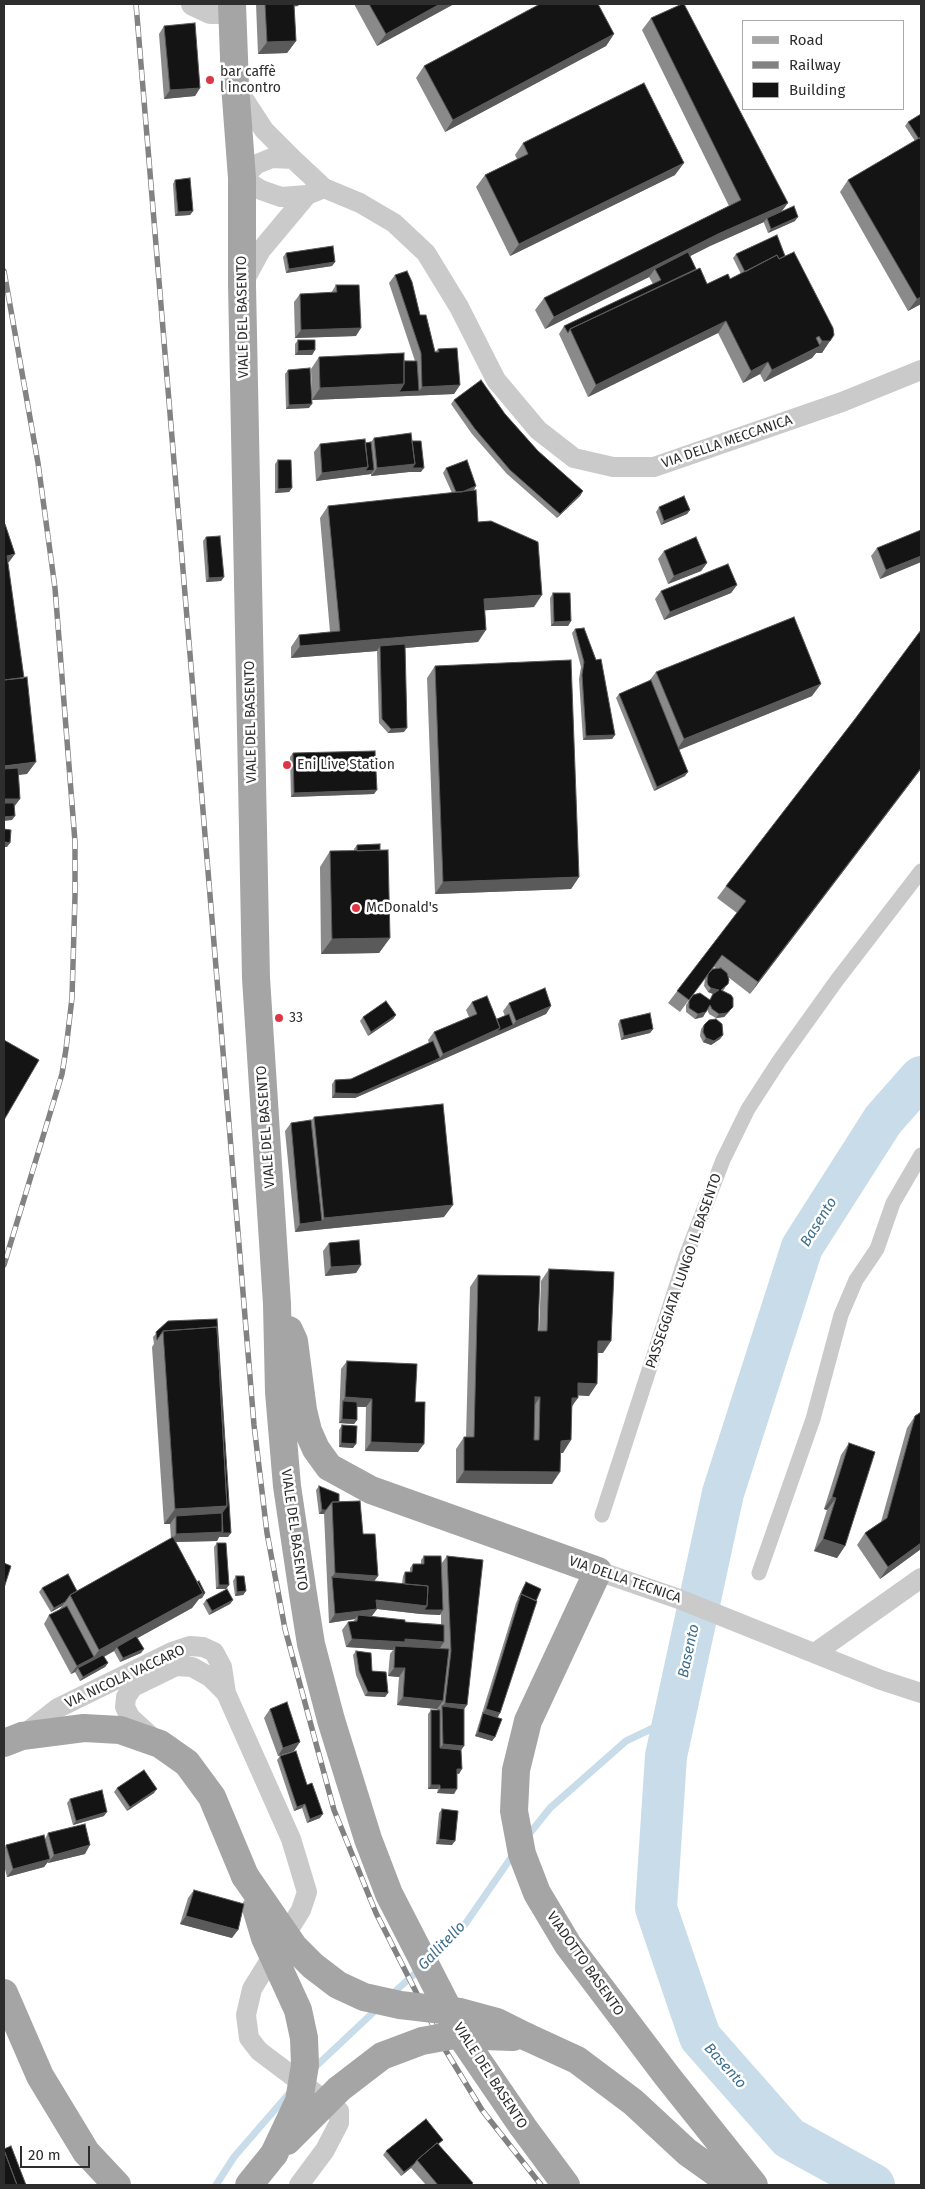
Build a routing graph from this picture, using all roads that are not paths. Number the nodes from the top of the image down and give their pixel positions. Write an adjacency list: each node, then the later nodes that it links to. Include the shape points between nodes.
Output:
1 (193, 4): 2 (street, via 210,12)
2 (232, 8): 3 (main road, VIALE DEL BASENTO)
3 (235, 85): 4 (street, via 264,130); 5 (main road, VIALE DEL BASENTO)
4 (293, 159): 5 (street, via 272,158 256,164); 6 (street)
5 (242, 178): 6 (street, via 281,197); 7 (main road, VIALE DEL BASENTO)
6 (315, 191): 7 (street, via 260,250); 8 (street, VIA DELLA MECCANICA, via 360,203 394,223 426,253 496,380 538,430 574,458 613,467 654,467 842,402)
7 (242, 285): 11 (main road, VIALE DEL BASENTO, via 256,978)
8 (921, 370)
9 (921, 871): 13 (street, PASSEGGIATA LUNGO IL BASENTO, via 826,996 748,1109 723,1160 686,1256)
10 (921, 1155): 16 (street, via 893,1203 877,1248 856,1280 841,1316 814,1419)
11 (277, 1304): 12 (main road, VIA DELLA TECNICA, via 294,1340 308,1431); 14 (main road, VIALE DEL BASENTO, via 279,1392)
12 (329, 1467): 14 (main road, via 315,1467 305,1473 298,1485); 15 (main road, VIA DELLA TECNICA, via 371,1490)
13 (602, 1515)
14 (293, 1524): 31 (main road, VIALE DEL BASENTO, bridge, via 312,1644 328,1711 351,1788 389,1894 465,2042)
15 (598, 1571): 18 (street, VIA DELLA TECNICA, via 679,1599); 34 (main road, VIADOTTO BASENTO, via 528,1721 516,1770 514,1811 522,1854 537,1893 568,1945)
16 (760, 1573)
17 (921, 1578): 18 (street)
18 (815, 1654): 20 (street, VIA DELLA TECNICA)
19 (226, 1693): 21 (street, VIA NICOLA VACCARO, via 222,1667 214,1652 190,1646 58,1708); 22 (street, via 210,1677 192,1667 176,1666 132,1687 125,1707 130,1717); 30 (street, bridge, via 291,1839 307,1892 301,1910 252,1989 246,2015 249,2038 259,2051 339,2110 340,2123)
20 (921, 1693)
21 (13, 1740): 22 (main road, via 84,1728 120,1730)
22 (160, 1744): 23 (main road, via 188,1763 212,1797)
23 (245, 1876): 25 (main road, bridge, via 294,1947 338,1985 364,1997 460,2012 497,2022); 27 (main road, bridge, via 265,1938 298,2010 304,2038 305,2065 299,2101)
24 (4, 1993): 28 (main road, via 45,2084 86,2152)
25 (527, 2037): 26 (main road, via 577,2060 633,2102); 27 (main road, bridge, via 455,2036 422,2041 382,2056 340,2089)
26 (688, 2152): 32 (main road); 33 (main road)
27 (274, 2154): 29 (main road)
28 (117, 2185)
29 (249, 2185)
30 (299, 2185)
31 (566, 2185)
32 (709, 2185)
33 (733, 2185)
34 (754, 2185)

